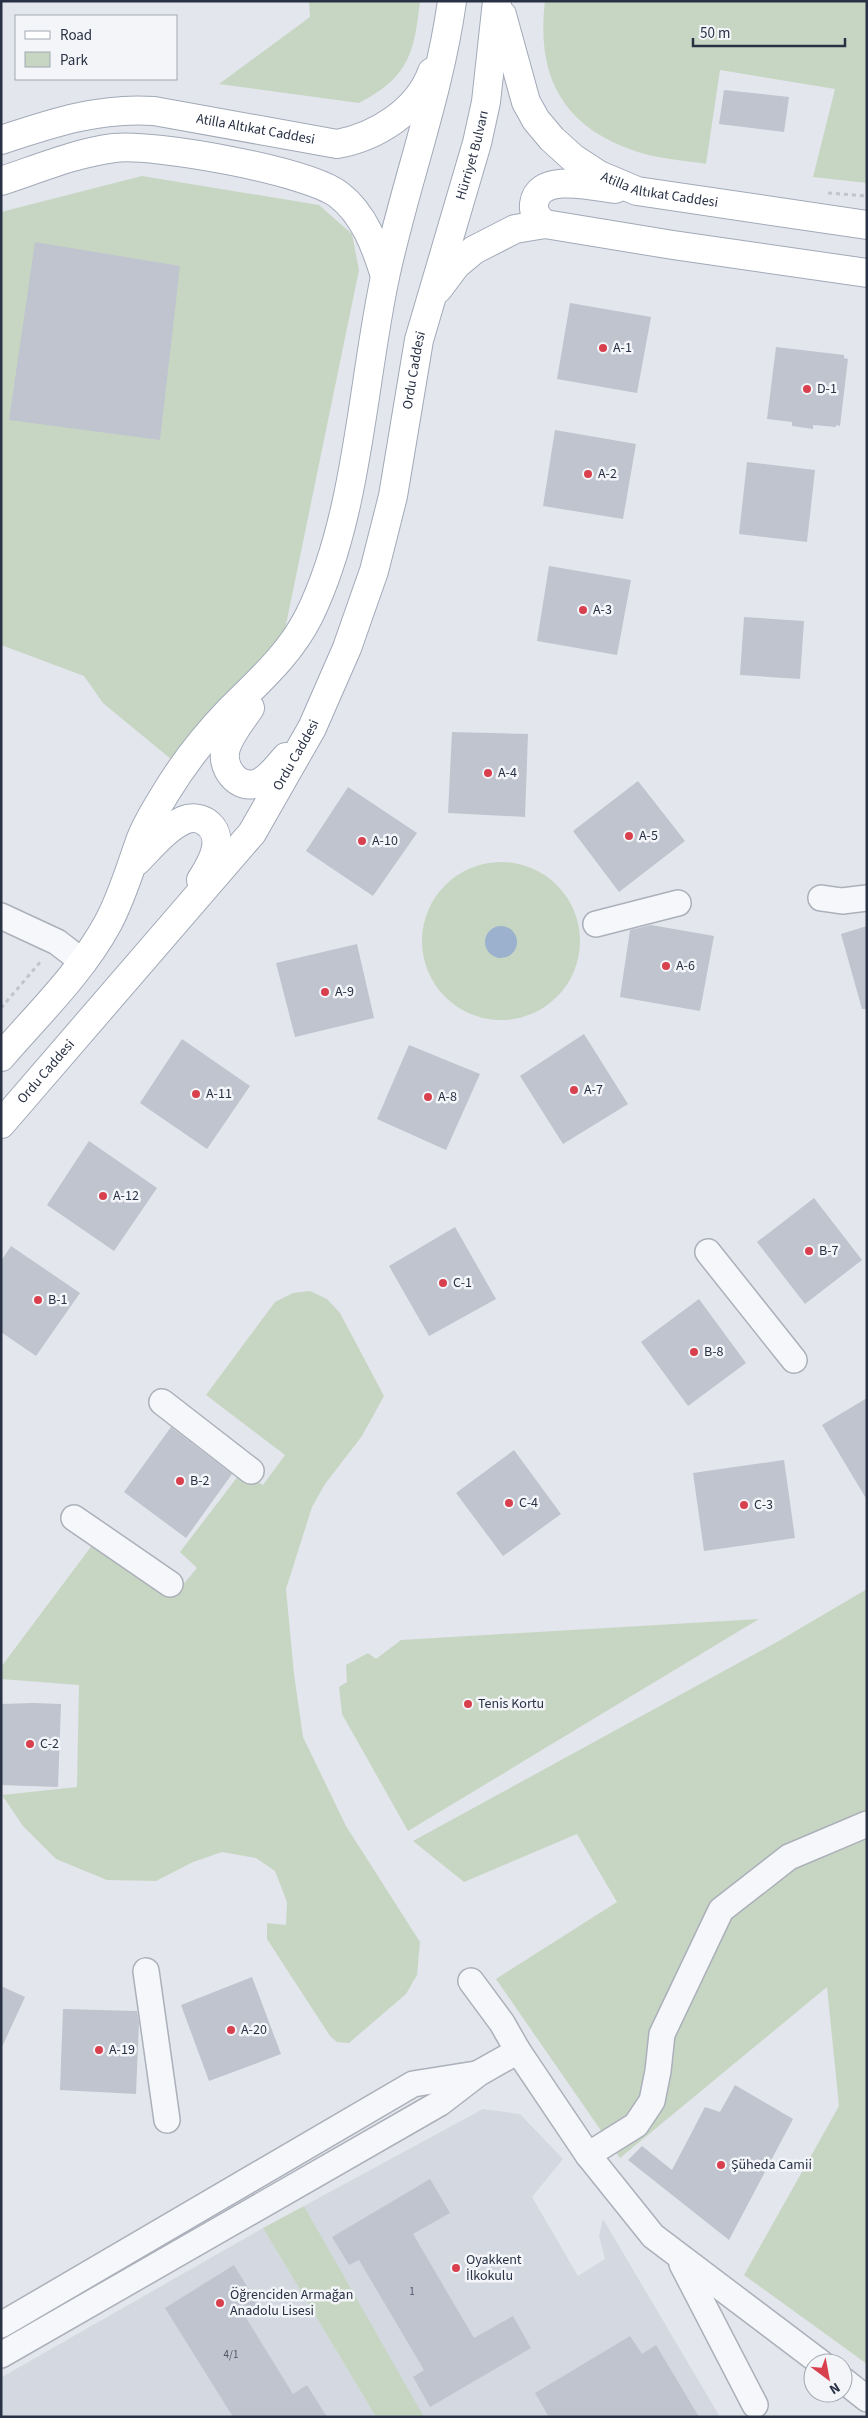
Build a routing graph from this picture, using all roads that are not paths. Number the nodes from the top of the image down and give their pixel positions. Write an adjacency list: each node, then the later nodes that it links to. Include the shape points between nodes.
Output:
1 (497, 1): 5 (main road, Atilla Altıkat Caddesi, via 526,102 536,120 573,158 599,176); 10 (main road, Hürriyet Bulvarı, via 486,102 477,143)
2 (451, 11): 3 (main road, Atilla Altıkat Caddesi, via 426,88 390,122 352,141 337,144 308,140 131,109 79,116); 9 (main road, via 434,95)
3 (1, 140)
4 (1, 181): 9 (main road, via 86,152 116,147 164,150 295,175 340,195 362,221)
5 (637, 191): 6 (main road, via 562,183 551,185 538,193 534,207 535,214); 7 (main road, Atilla Altıkat Caddesi)
6 (545, 224): 8 (main road); 10 (main road, via 515,229 474,250 456,265)
7 (867, 225)
8 (867, 273)
9 (385, 276): 11 (main road, via 341,521 321,588)
10 (428, 304): 12 (main road, Ordu Caddesi, via 393,496 374,570 347,648)
11 (288, 652): 12 (main road, via 226,746 227,770 245,784 258,783 271,774); 13 (main road, via 227,714 172,782 151,816)
12 (312, 728): 19 (main road, Ordu Caddesi, via 252,834)
13 (133, 865): 19 (main road, via 172,826 186,819 201,818 217,836 215,854); 20 (main road, via 108,924)
14 (821, 898): 15 (street, via 842,901)
15 (867, 898)
16 (678, 903): 18 (street)
17 (1, 916): 20 (street, via 56,942)
18 (596, 924)
19 (170, 930): 22 (main road, Ordu Caddesi)
20 (83, 962): 21 (main road)
21 (1, 1057)
22 (1, 1124)
23 (708, 1252): 24 (street)
24 (794, 1360)
25 (162, 1402): 26 (street)
26 (251, 1471)
27 (74, 1518): 28 (street)
28 (170, 1584)
29 (867, 1824): 35 (street, via 788,1857 721,1910 662,2034 652,2101 636,2125)
30 (146, 1971): 34 (street)
31 (471, 1980): 32 (street)
32 (518, 2051): 33 (street); 35 (street)
33 (479, 2073): 37 (street, via 412,2084); 39 (street, via 440,2104)
34 (167, 2120)
35 (588, 2155): 36 (street, via 653,2236)
36 (678, 2255): 38 (street); 42 (street)
37 (1, 2325)
38 (808, 2353)
39 (1, 2355)
40 (853, 2388): 41 (street)
41 (867, 2399)
42 (755, 2405)

